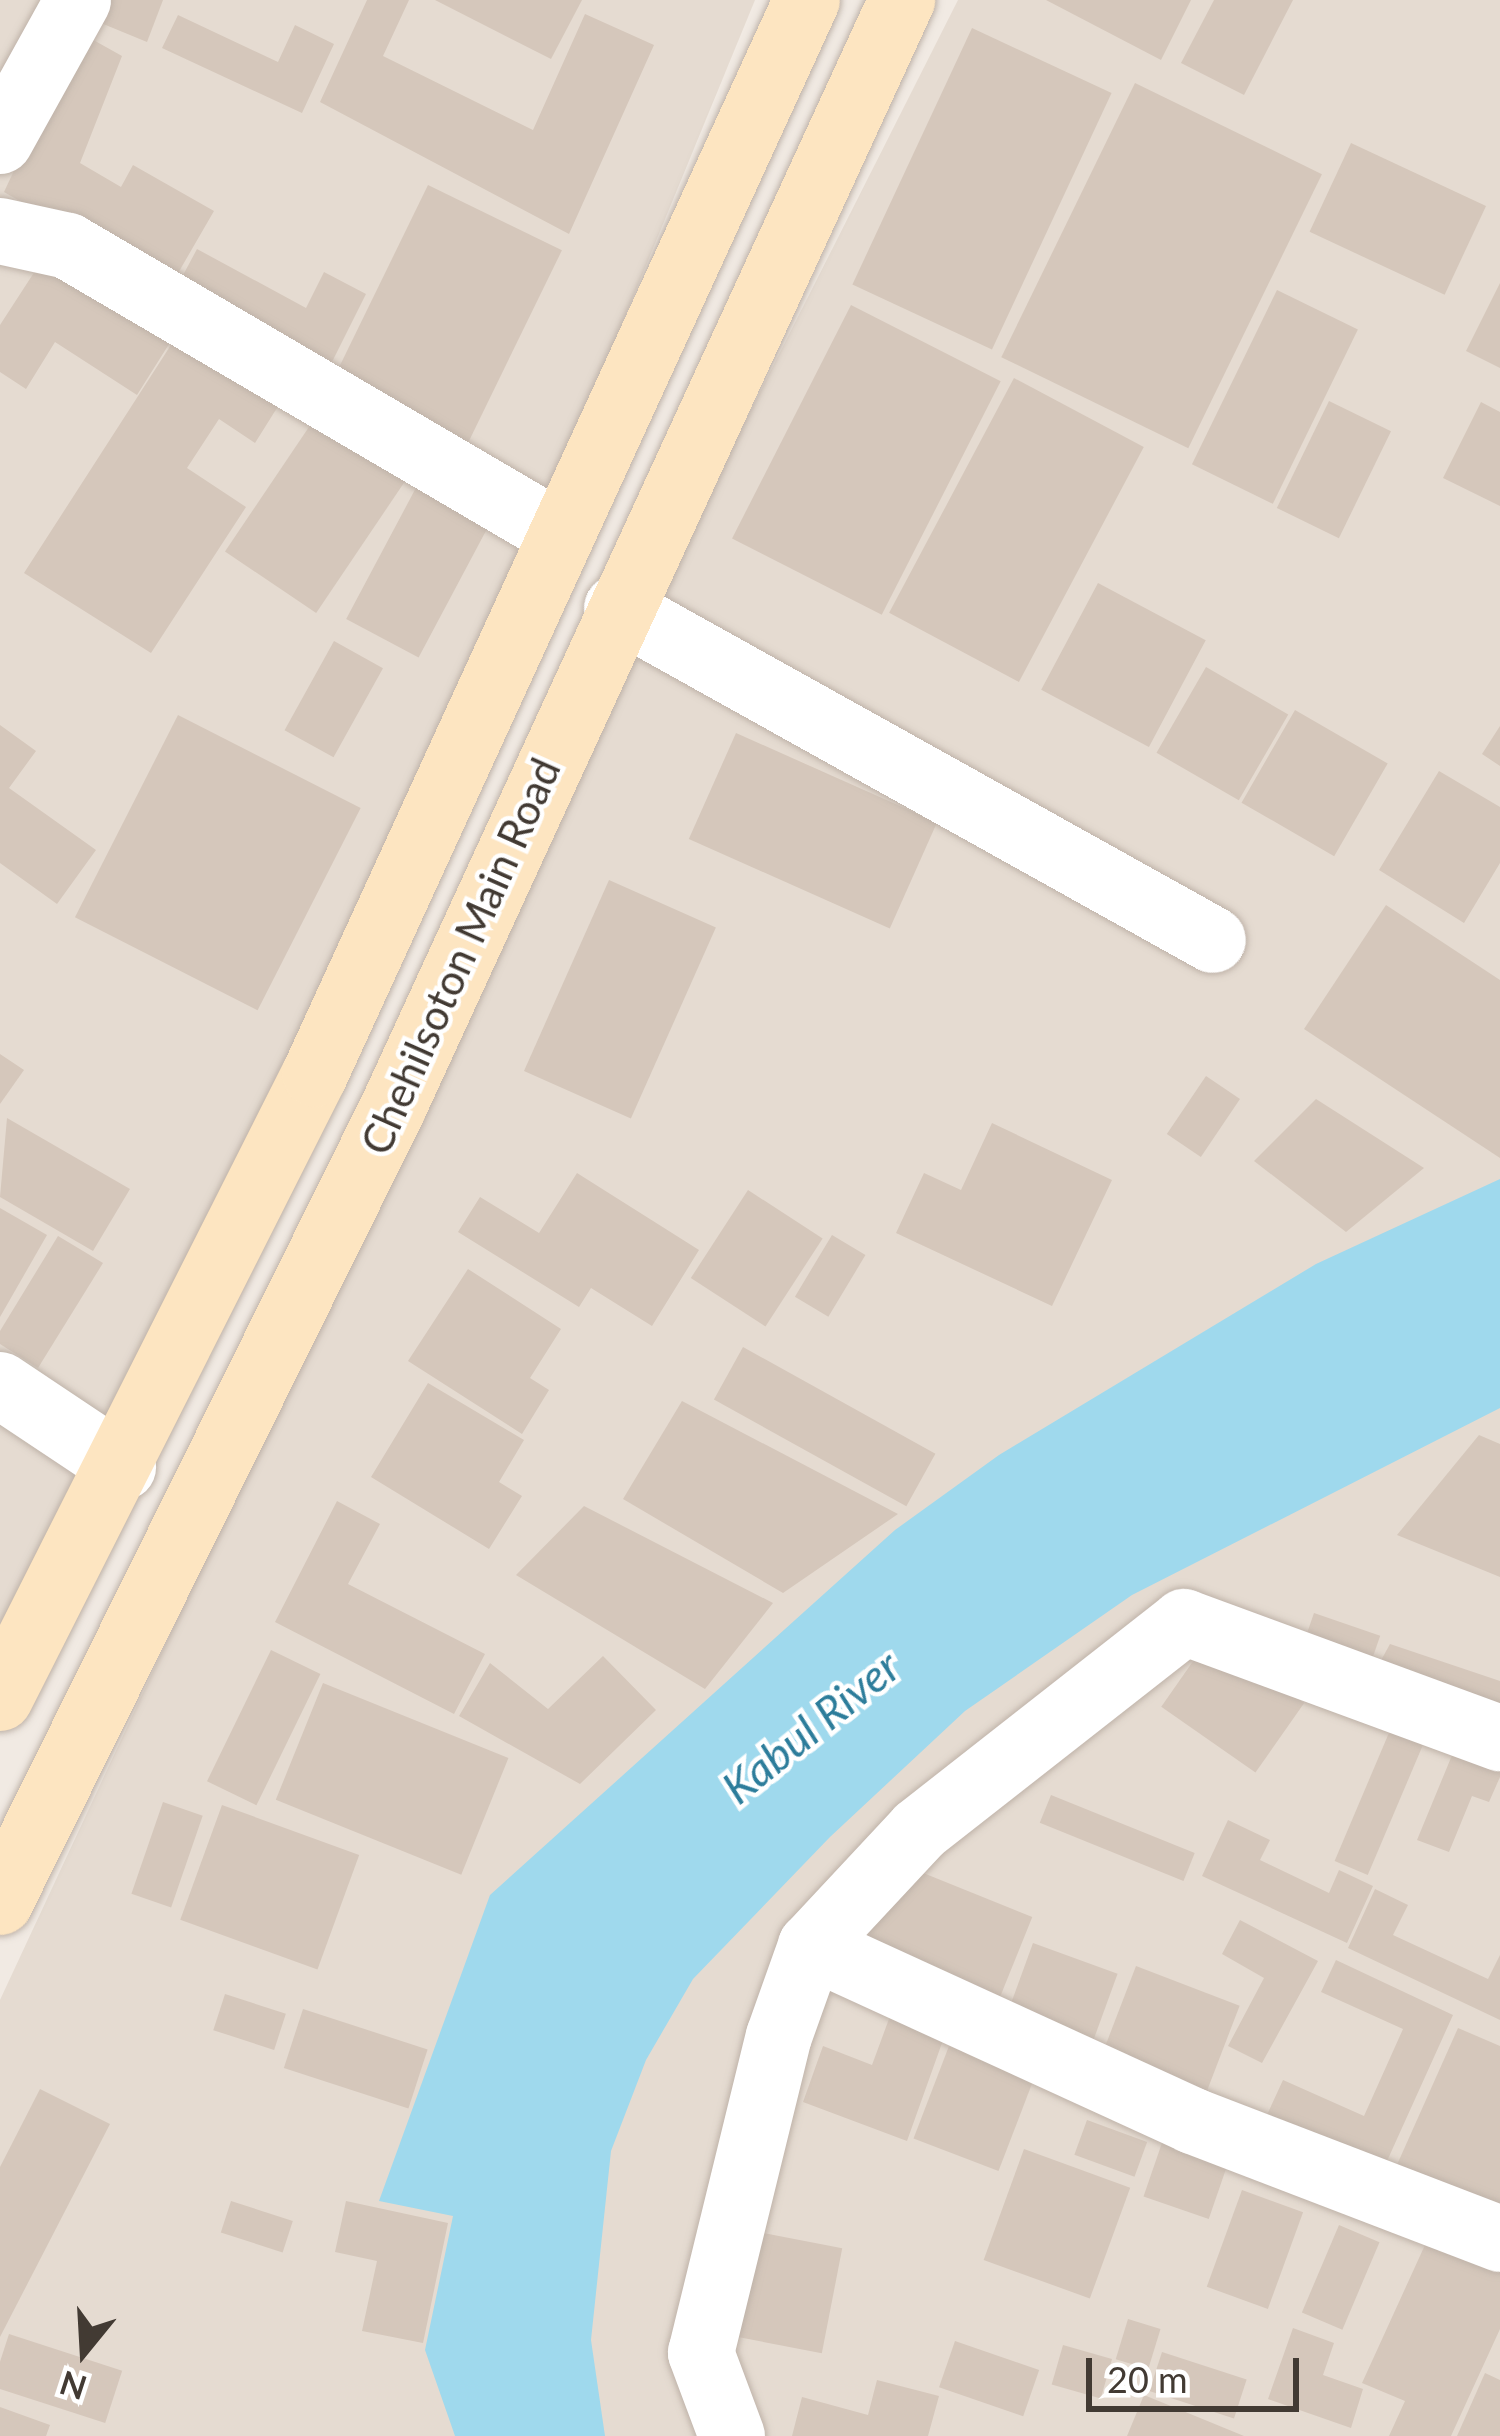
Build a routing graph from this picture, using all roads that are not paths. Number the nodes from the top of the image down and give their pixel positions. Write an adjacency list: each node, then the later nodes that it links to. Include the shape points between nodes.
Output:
1 (78, 0): 4 (street)
2 (808, 0): 6 (main road, Chehilsoton Main Road)
3 (902, 0): 7 (main road, Chehilsoton Main Road)
4 (0, 141)
5 (0, 231): 6 (street, via 68,246)
6 (556, 532): 10 (main road, Chehilsoton Main Road, via 315,1074)
7 (617, 608): 8 (street); 13 (main road, Chehilsoton Main Road, via 392,1110)
8 (1213, 940)
9 (0, 1385): 10 (street)
10 (123, 1468): 11 (main road, Chehilsoton Main Road)
11 (0, 1698)
12 (1500, 1738): 14 (street, via 1184,1622 919,1830)
13 (0, 1902)
14 (811, 1946): 15 (street, via 1193,2121); 16 (street, via 747,2140 700,2353)
15 (1500, 2239)
16 (732, 2436)

